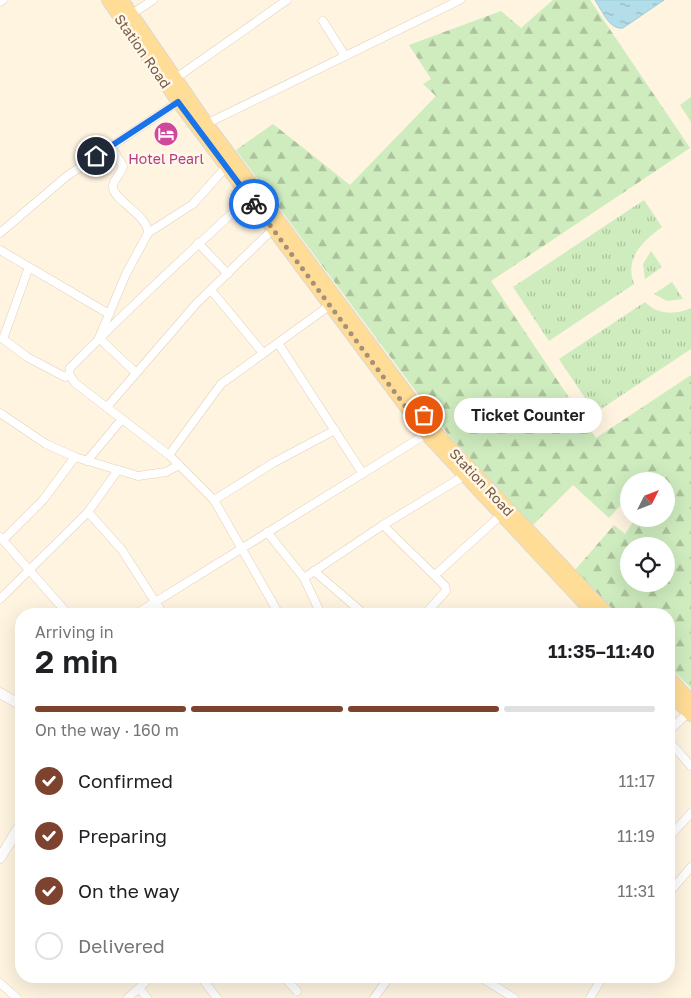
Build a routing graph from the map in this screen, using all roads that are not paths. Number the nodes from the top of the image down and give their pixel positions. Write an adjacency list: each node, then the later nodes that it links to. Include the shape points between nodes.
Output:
1 (108, 0): 10 (main road, Station Road)
2 (122, 0): 6 (main road, Station Road)
3 (153, 0): 6 (street)
4 (287, 0): 9 (street)
5 (460, 0): 8 (street)
6 (132, 14): 9 (main road, Station Road)
7 (323, 20): 8 (street)
8 (345, 56): 11 (street)
9 (176, 78): 11 (main road, Station Road)
10 (178, 102): 11 (main road, Station Road); 12 (street)
11 (202, 126): 13 (main road, Station Road); 34 (main road, Station Road)
12 (110, 146): 16 (street, via 67,176); 17 (street, via 124,166 113,184 114,191 146,224)
13 (226, 167): 14 (main road, Station Road); 17 (street, via 193,204)
14 (249, 198): 15 (main road, Station Road); 18 (street)
15 (274, 228): 21 (street); 23 (main road, Station Road)
16 (0, 232)
17 (148, 233): 24 (street)
18 (198, 243): 21 (street); 25 (street)
19 (0, 250): 20 (street)
20 (29, 267): 24 (street); 29 (street, via 3,339)
21 (228, 274): 22 (street)
22 (211, 290): 27 (street); 28 (street)
23 (329, 306): 26 (street); 34 (main road, Station Road)
24 (109, 314): 25 (street)
25 (99, 338): 28 (street); 30 (street, via 68,374)
26 (278, 342): 27 (street); 33 (street)
27 (263, 352): 35 (street, via 221,384)
28 (136, 373): 30 (street)
29 (65, 377)
30 (106, 407): 32 (street)
31 (0, 413): 36 (street, via 46,444)
32 (122, 419): 35 (street); 37 (street)
33 (335, 430): 40 (street); 42 (street)
34 (430, 432): 40 (street); 41 (main road, Station Road); 63 (main road, Station Road)
35 (169, 455): 38 (street)
36 (75, 458): 37 (street); 47 (street, via 43,500)
37 (87, 461): 39 (street)
38 (179, 465): 39 (street, via 154,476 138,476); 42 (street)
39 (118, 470): 43 (street)
40 (364, 474): 46 (street)
41 (464, 476): 44 (main road, Station Road); 45 (street)
42 (214, 500): 48 (street)
43 (88, 512): 49 (street); 54 (street, via 122,550)
44 (500, 516): 51 (street); 62 (main road, Station Road)
45 (383, 525): 50 (street); 51 (street)
46 (267, 532): 48 (street); 52 (street)
47 (1, 539): 49 (street)
48 (241, 549): 54 (street); 58 (street)
49 (30, 571): 53 (street); 55 (street)
50 (314, 571): 52 (street); 60 (street)
51 (434, 574): 61 (street, via 443,582 446,591)
52 (304, 578): 59 (street)
53 (0, 599)
54 (155, 601): 56 (street); 57 (street)
55 (63, 608)
56 (145, 608)
57 (159, 608)
58 (275, 608)
59 (318, 608)
60 (357, 608)
61 (430, 608)
62 (588, 608)
63 (602, 608)
64 (675, 686): 68 (main road)
65 (0, 693): 67 (street)
66 (675, 698): 68 (main road)
67 (15, 702)
68 (690, 710): 69 (street)
69 (675, 725)
70 (675, 748): 71 (street)
71 (691, 766)
72 (691, 813): 73 (street)
73 (675, 830)
74 (15, 834): 75 (street)
75 (0, 858)
76 (691, 867): 77 (street)
77 (675, 885)
78 (0, 983): 87 (street)
79 (144, 983): 85 (street)
80 (205, 983): 90 (street)
81 (290, 983): 86 (street)
82 (385, 983): 91 (street)
83 (490, 983): 92 (street)
84 (599, 983): 93 (street)
85 (139, 988): 88 (street); 89 (street)
86 (297, 990)
87 (17, 998)
88 (128, 998)
89 (147, 998)
90 (217, 998)
91 (374, 998)
92 (514, 998)
93 (590, 998)

